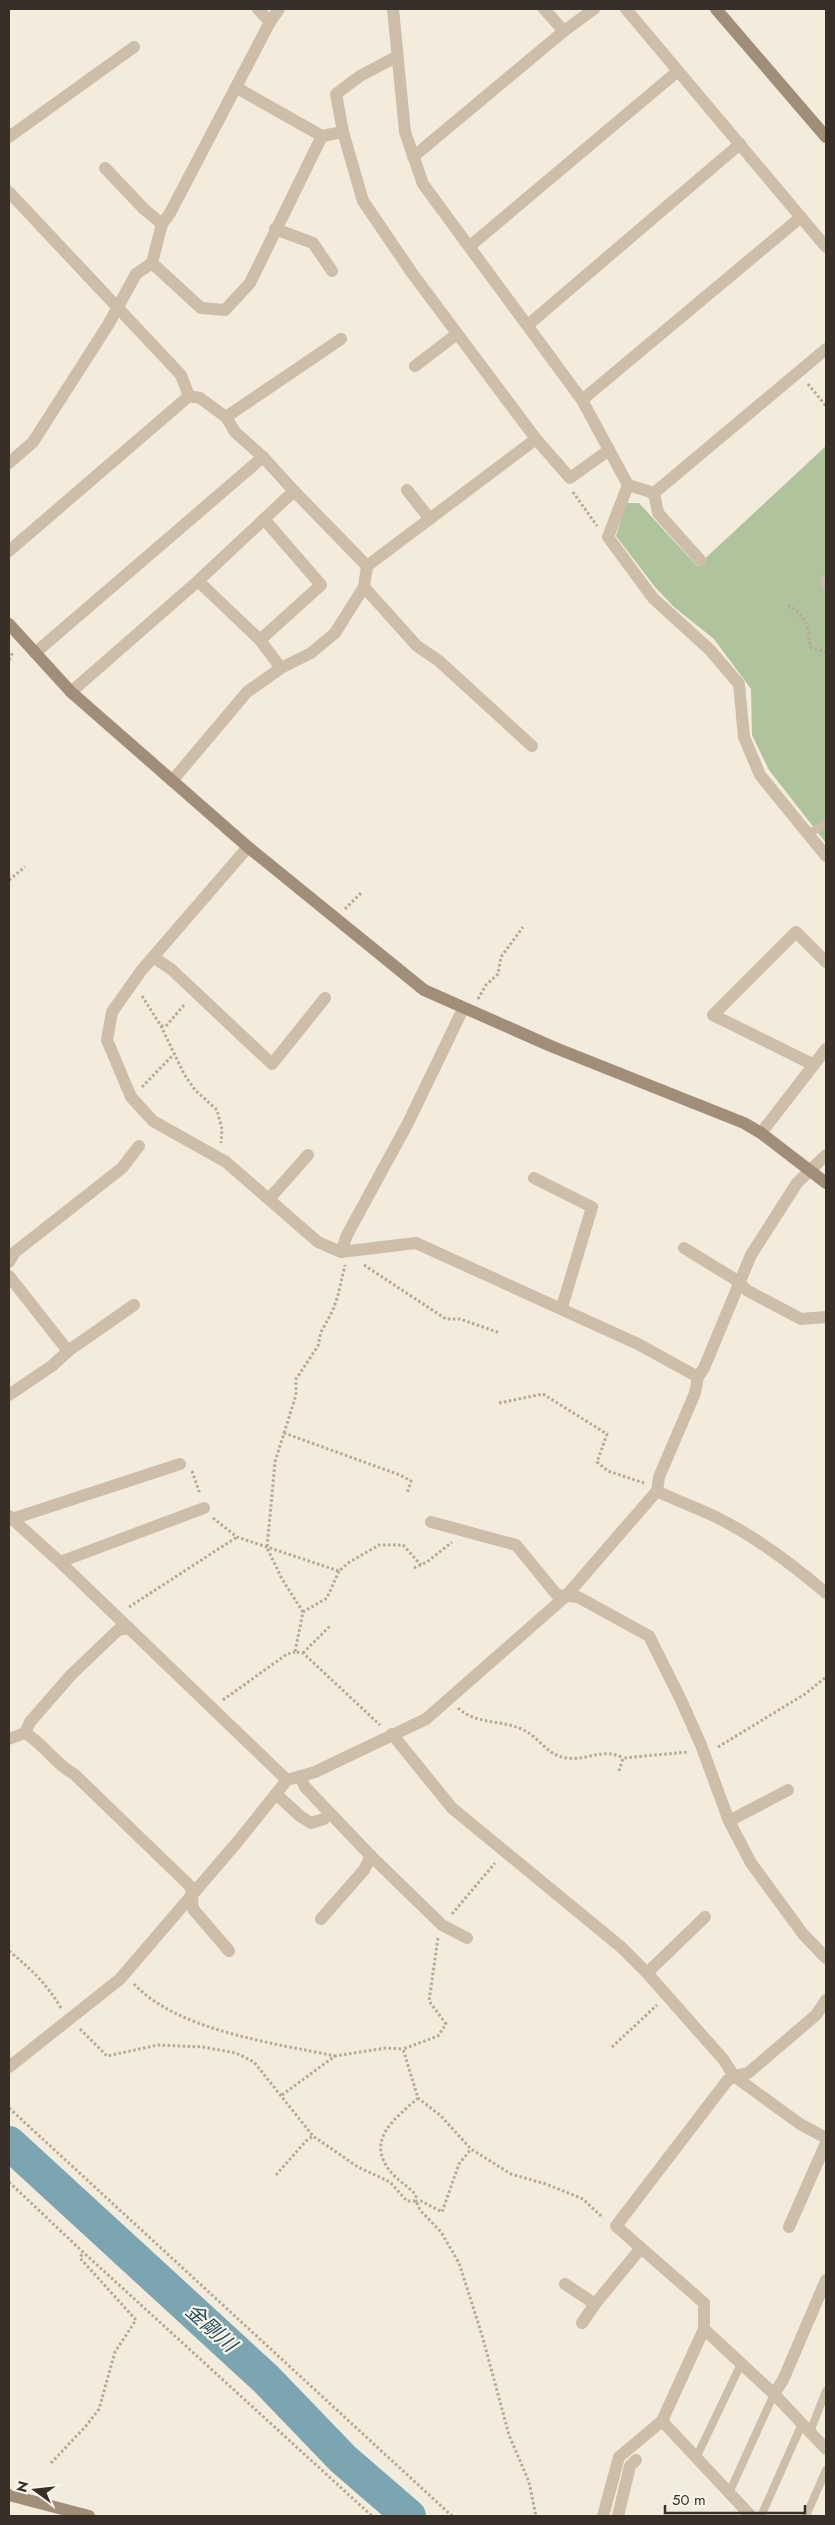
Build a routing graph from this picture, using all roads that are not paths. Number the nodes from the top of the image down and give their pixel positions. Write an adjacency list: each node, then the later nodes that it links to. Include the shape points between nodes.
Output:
1 (258, 9): 8 (street)
2 (279, 9): 8 (street)
3 (393, 9): 11 (street)
4 (544, 9): 9 (street)
5 (594, 9): 9 (street)
6 (626, 9): 12 (street)
7 (716, 9): 17 (street)
8 (270, 22): 13 (street)
9 (564, 31): 19 (street)
10 (134, 47): 16 (street)
11 (396, 57): 14 (street, via 360,76 336,94); 19 (street, via 406,132)
12 (678, 71): 18 (street); 25 (street)
13 (237, 88): 15 (street); 23 (street)
14 (343, 132): 15 (street); 31 (street, via 363,201)
15 (322, 136): 24 (street)
16 (9, 137)
17 (826, 137)
18 (740, 144): 22 (street); 30 (street)
19 (413, 157): 25 (street, via 423,184)
20 (105, 168): 23 (street)
21 (9, 192): 29 (street)
22 (801, 217): 26 (street); 36 (street)
23 (162, 224): 27 (street)
24 (275, 229): 27 (street, via 250,283 225,310 201,308); 28 (street, via 313,243)
25 (470, 246): 30 (street)
26 (826, 247)
27 (152, 263): 29 (street, via 136,274)
28 (332, 271)
29 (118, 308): 35 (street, via 181,375); 41 (street, via 33,442)
30 (529, 324): 36 (street)
31 (457, 334): 34 (street); 38 (street)
32 (341, 339): 37 (street)
33 (826, 349): 45 (street)
34 (415, 366)
35 (190, 396): 37 (street, via 200,398); 48 (street)
36 (582, 400): 39 (street)
37 (226, 417): 40 (street, via 235,432)
38 (536, 439): 39 (street, via 570,478); 47 (street)
39 (609, 450): 42 (street)
40 (263, 457): 44 (street); 55 (street)
41 (9, 463)
42 (628, 485): 45 (street); 61 (street, via 608,537 653,598 710,650 739,684 744,737 760,775)
43 (407, 490): 47 (street)
44 (294, 492): 46 (street); 50 (street)
45 (654, 493): 49 (street, via 658,513)
46 (264, 519): 51 (street); 54 (street, via 321,585)
47 (430, 519): 50 (street)
48 (9, 551)
49 (700, 560)
50 (367, 566): 52 (street)
51 (198, 581): 54 (street); 57 (street)
52 (364, 587): 56 (street, via 335,633 311,654); 58 (street, via 417,646 439,661)
53 (9, 624): 55 (street)
54 (260, 640): 56 (street)
55 (35, 654): 57 (street)
56 (281, 668): 59 (street, via 247,692)
57 (71, 692): 59 (street)
58 (532, 746)
59 (172, 781): 62 (street)
60 (826, 823): 61 (lane)
61 (808, 835): 63 (street)
62 (248, 846): 64 (street); 67 (street, via 424,990)
63 (826, 856)
64 (153, 957): 66 (street, via 171,969 272,1064); 77 (street, via 112,1012 107,1040 131,1097 153,1120 226,1162)
65 (826, 962): 69 (street, via 796,932 713,1015)
66 (325, 998)
67 (463, 1008): 70 (street, via 744,1123); 79 (street, via 408,1124 347,1235)
68 (826, 1049): 69 (street)
69 (814, 1066): 70 (street)
70 (761, 1133): 74 (street)
71 (139, 1146): 80 (street, via 122,1168 15,1252)
72 (308, 1155): 77 (street)
73 (826, 1155): 74 (street)
74 (809, 1170): 76 (street); 82 (street, via 797,1183 751,1255)
75 (534, 1178): 84 (street, via 592,1207)
76 (826, 1183)
77 (268, 1199): 79 (street, via 318,1242)
78 (684, 1248): 82 (street)
79 (341, 1252): 84 (street, via 416,1243)
80 (9, 1262)
81 (9, 1276): 86 (street)
82 (740, 1282): 85 (street, via 748,1291 801,1319); 87 (street)
83 (134, 1306): 86 (street)
84 (562, 1307): 87 (street)
85 (826, 1317)
86 (68, 1351): 88 (street)
87 (698, 1377): 90 (street, via 696,1393 659,1477)
88 (9, 1395)
89 (180, 1464): 92 (street)
90 (657, 1491): 95 (street, via 717,1517 756,1539); 96 (street)
91 (204, 1508): 94 (street)
92 (10, 1517): 94 (street)
93 (431, 1522): 96 (street, via 516,1545 557,1596)
94 (60, 1562): 97 (street)
95 (826, 1593)
96 (566, 1596): 99 (street, via 426,1719); 106 (street, via 578,1596 649,1636 701,1745)
97 (129, 1628): 98 (street, via 118,1630 71,1675 30,1722); 102 (street)
98 (25, 1733): 100 (street); 108 (street, via 74,1774 191,1887)
99 (392, 1734): 101 (street, via 315,1772); 114 (street, via 452,1808 621,1947)
100 (9, 1739)
101 (300, 1776): 102 (street); 105 (street, via 305,1787)
102 (287, 1780): 104 (street)
103 (788, 1790): 106 (street)
104 (276, 1794): 105 (street, via 311,1823); 108 (street)
105 (329, 1814): 107 (street)
106 (729, 1821): 113 (street, via 751,1863)
107 (371, 1856): 110 (street, via 364,1870); 111 (street, via 442,1925)
108 (191, 1898): 112 (street, via 194,1909); 116 (street, via 124,1974)
109 (705, 1917): 114 (street)
110 (321, 1919)
111 (466, 1938)
112 (229, 1951)
113 (826, 1958)
114 (647, 1973): 117 (street, via 723,2058)
115 (826, 2000): 117 (street, via 816,2015 748,2074)
116 (9, 2067)
117 (734, 2076): 118 (street, via 776,2108); 121 (street, via 699,2116 616,2226)
118 (826, 2138)
119 (826, 2143): 120 (street)
120 (789, 2227)
121 (641, 2248): 125 (street); 127 (street, via 704,2303)
122 (826, 2280): 124 (street)
123 (565, 2284): 125 (street)
124 (824, 2296): 130 (street)
125 (595, 2304): 126 (street)
126 (582, 2323)
127 (704, 2329): 128 (street); 131 (street)
128 (741, 2364): 130 (street); 134 (lane)
129 (826, 2391): 132 (lane)
130 (774, 2394): 132 (street); 137 (lane)
131 (662, 2422): 134 (street); 140 (street, via 619,2457)
132 (806, 2428): 133 (street); 143 (lane)
133 (826, 2449)
134 (696, 2458): 137 (street)
135 (636, 2460): 141 (street, via 630,2466)
136 (826, 2470): 144 (lane)
137 (729, 2493): 142 (street)
138 (9, 2496): 139 (street)
139 (89, 2516)
140 (603, 2516)
141 (618, 2516)
142 (751, 2516)
143 (761, 2516)
144 (806, 2516)

